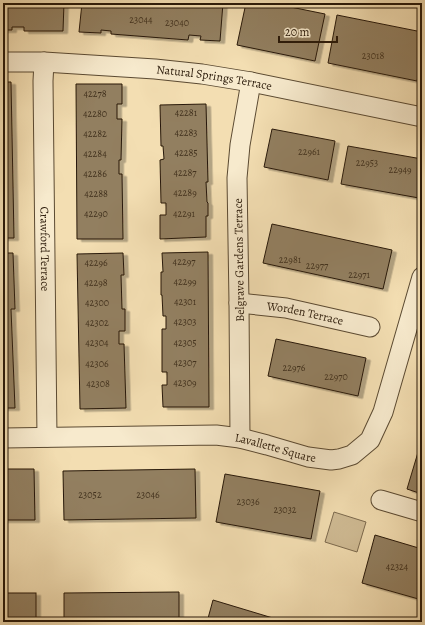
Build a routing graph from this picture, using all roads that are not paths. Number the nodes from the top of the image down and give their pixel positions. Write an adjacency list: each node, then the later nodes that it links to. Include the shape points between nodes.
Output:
1 (3, 62): 2 (street, Natural Springs Terrace)
2 (44, 62): 3 (street, Natural Springs Terrace, via 155,69); 8 (street, Crawford Terrace)
3 (251, 82): 4 (street, Natural Springs Terrace); 6 (street, Belgrave Gardens Terrace, via 237,178)
4 (422, 117)
5 (422, 277): 10 (street, Lavallette Square, via 383,412 370,440 352,455 331,460 308,457)
6 (240, 303): 7 (street, Worden Terrace, via 286,308); 10 (street, Belgrave Gardens Terrace)
7 (370, 326)
8 (47, 437): 9 (street, Lavallette Square); 10 (street, Lavallette Square)
9 (3, 438)
10 (240, 438)
11 (381, 500): 12 (street)
12 (422, 512)

